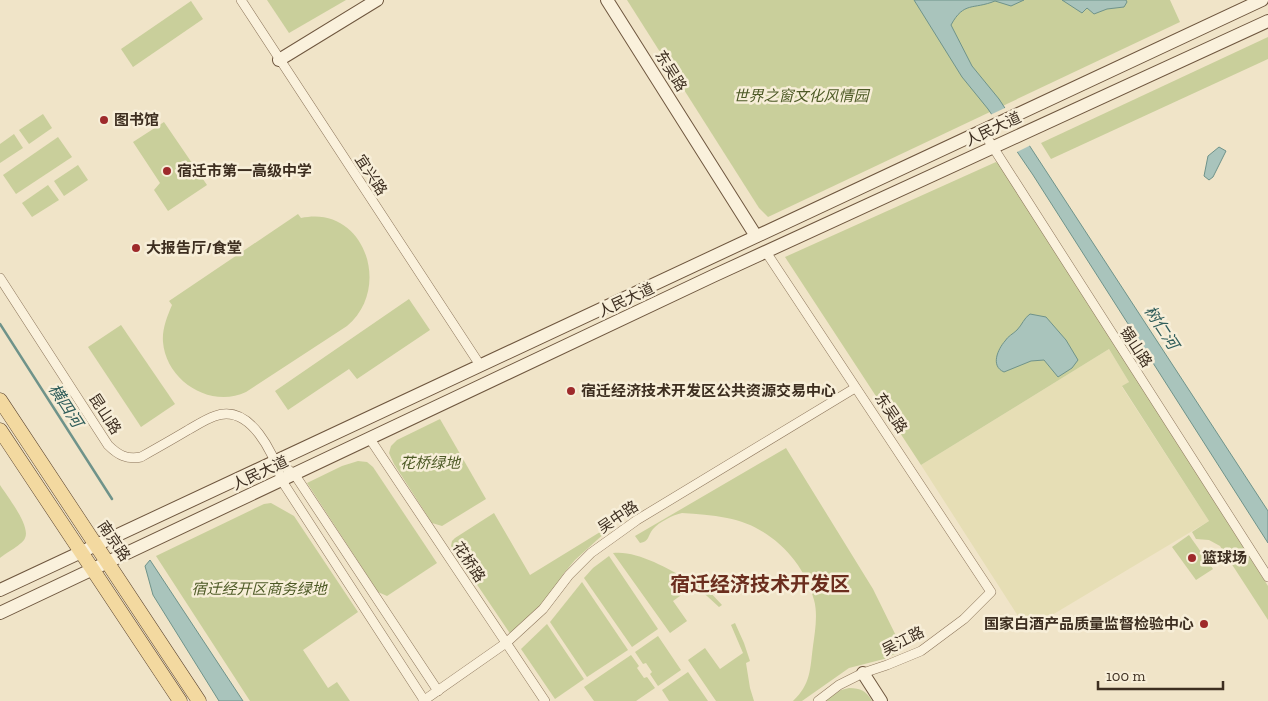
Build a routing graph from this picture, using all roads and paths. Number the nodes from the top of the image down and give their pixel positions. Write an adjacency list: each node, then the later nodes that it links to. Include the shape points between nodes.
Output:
1 (240, 0): 7 (street, 宜兴路)
2 (377, 0): 7 (main road)
3 (607, 0): 12 (main road, 东吴路)
4 (616, 0): 12 (main road, 东吴路)
5 (1262, 0): 8 (main road, 人民大道)
6 (1268, 21): 9 (main road, 人民大道)
7 (279, 60): 15 (street, 宜兴路)
8 (1069, 90): 9 (main road); 10 (main road, 人民大道)
9 (1078, 108): 11 (main road, 人民大道)
10 (982, 130): 11 (street, 锡山路); 12 (main road, 人民大道)
11 (995, 146): 13 (main road, 人民大道); 26 (street, 锡山路); 28 (street, 锡山路)
12 (758, 235): 15 (main road, 人民大道)
13 (766, 252): 16 (street, 东吴路); 19 (main road, 人民大道)
14 (0, 278): 20 (street, 昆山路, via 115,452 124,457 141,457 216,415 227,414 247,420)
15 (480, 365): 20 (main road, 人民大道)
16 (855, 388): 30 (street, 东吴路); 32 (street, 吴中路, via 637,520 591,553 543,609)
17 (0, 400): 23 (main road, 南京路)
18 (0, 430): 24 (main road)
19 (370, 439): 21 (main road, 人民大道); 32 (street, 花桥路)
20 (276, 460): 21 (street); 22 (street); 23 (main road, 人民大道)
21 (295, 475): 22 (main road, 人民大道); 34 (street)
22 (282, 481): 25 (main road, 人民大道); 35 (street)
23 (97, 545): 24 (main road, 人民大道); 25 (main road, 南京路)
24 (80, 552): 27 (main road); 29 (main road, 人民大道)
25 (109, 563): 27 (main road, 人民大道); 37 (main road, 南京路)
26 (1268, 569)
27 (93, 570): 31 (main road, 人民大道); 36 (main road)
28 (1268, 577)
29 (0, 590)
30 (991, 592): 33 (street, 吴江路, via 964,619 921,651)
31 (0, 613)
32 (506, 643): 34 (street, 吴中路); 38 (street, 花桥路)
33 (863, 673): 39 (street, 吴江路); 40 (main road)
34 (438, 691): 35 (street, 吴中路)
35 (423, 700)
36 (180, 701)
37 (199, 701)
38 (545, 701)
39 (818, 701)
40 (881, 701)

